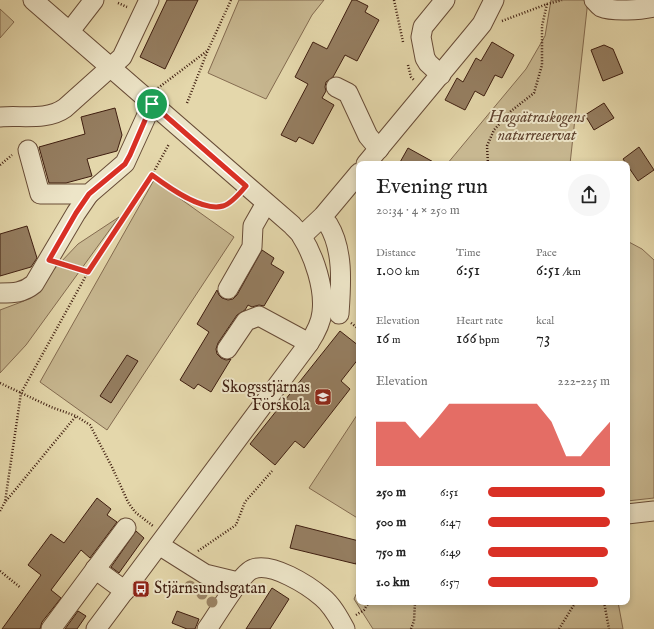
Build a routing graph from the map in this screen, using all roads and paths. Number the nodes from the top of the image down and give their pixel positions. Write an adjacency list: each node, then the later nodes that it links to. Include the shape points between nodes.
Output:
1 (34, 0): 12 (street)
2 (94, 0): 12 (street)
3 (149, 0): 14 (street, via 122,57)
4 (231, 0): 13 (path)
5 (445, 0): 15 (street, via 423,27 421,37 425,58)
6 (494, 0): 11 (street)
7 (562, 0): 9 (path)
8 (594, 0): 10 (street, via 599,6 609,9)
9 (547, 4): 11 (path, via 502,21); 24 (path, via 542,26 542,65 534,93 511,111 494,130 487,146)
10 (653, 10)
11 (482, 24): 15 (street)
12 (70, 31): 14 (street)
13 (208, 50): 17 (path); 18 (path)
14 (111, 67): 17 (street); 19 (street, via 59,112 49,115)
15 (440, 75): 21 (street)
16 (336, 87): 21 (street, via 348,93 368,136)
17 (148, 101): 28 (street); 29 (street, via 125,164)
18 (188, 103)
19 (0, 117)
20 (169, 144): 26 (path)
21 (379, 148): 23 (street)
22 (20, 152): 25 (path); 29 (street, via 40,194)
23 (368, 161)
24 (488, 161)
25 (0, 165)
26 (152, 175): 28 (path, via 177,193 209,206 223,206); 34 (path)
27 (356, 177): 32 (street, via 323,216)
28 (246, 186): 30 (street)
29 (89, 194): 33 (street)
30 (266, 203): 32 (street); 35 (street, via 253,226 252,248)
31 (328, 224): 37 (street, via 336,240 340,262)
32 (302, 236): 38 (street, via 317,274 322,296 322,313 317,331)
33 (49, 260): 34 (path); 36 (street, via 34,284 27,290)
34 (88, 272): 41 (path)
35 (228, 289)
36 (0, 293)
37 (339, 314)
38 (309, 343): 39 (street, via 259,316 246,321); 49 (street)
39 (227, 349)
40 (0, 384): 41 (path)
41 (21, 393): 42 (path); 44 (path)
42 (76, 416): 44 (path); 49 (path, via 90,426 128,502)
43 (272, 471): 50 (path, via 245,502 236,525)
44 (4, 502): 46 (path)
45 (654, 511): 47 (street)
46 (0, 512)
47 (630, 514)
48 (126, 528): 51 (street)
49 (158, 537): 50 (street); 55 (street)
50 (185, 562): 53 (street, via 205,574)
51 (95, 569): 55 (street); 59 (street)
52 (0, 571): 54 (path)
53 (238, 582): 61 (street); 62 (street, via 253,569 275,570 323,598)
54 (21, 588)
55 (125, 591): 60 (street)
56 (415, 605): 63 (path)
57 (574, 605): 64 (path)
58 (605, 605): 65 (path)
59 (51, 629)
60 (96, 629)
61 (207, 629)
62 (345, 629)
63 (411, 629)
64 (559, 629)
65 (609, 629)

